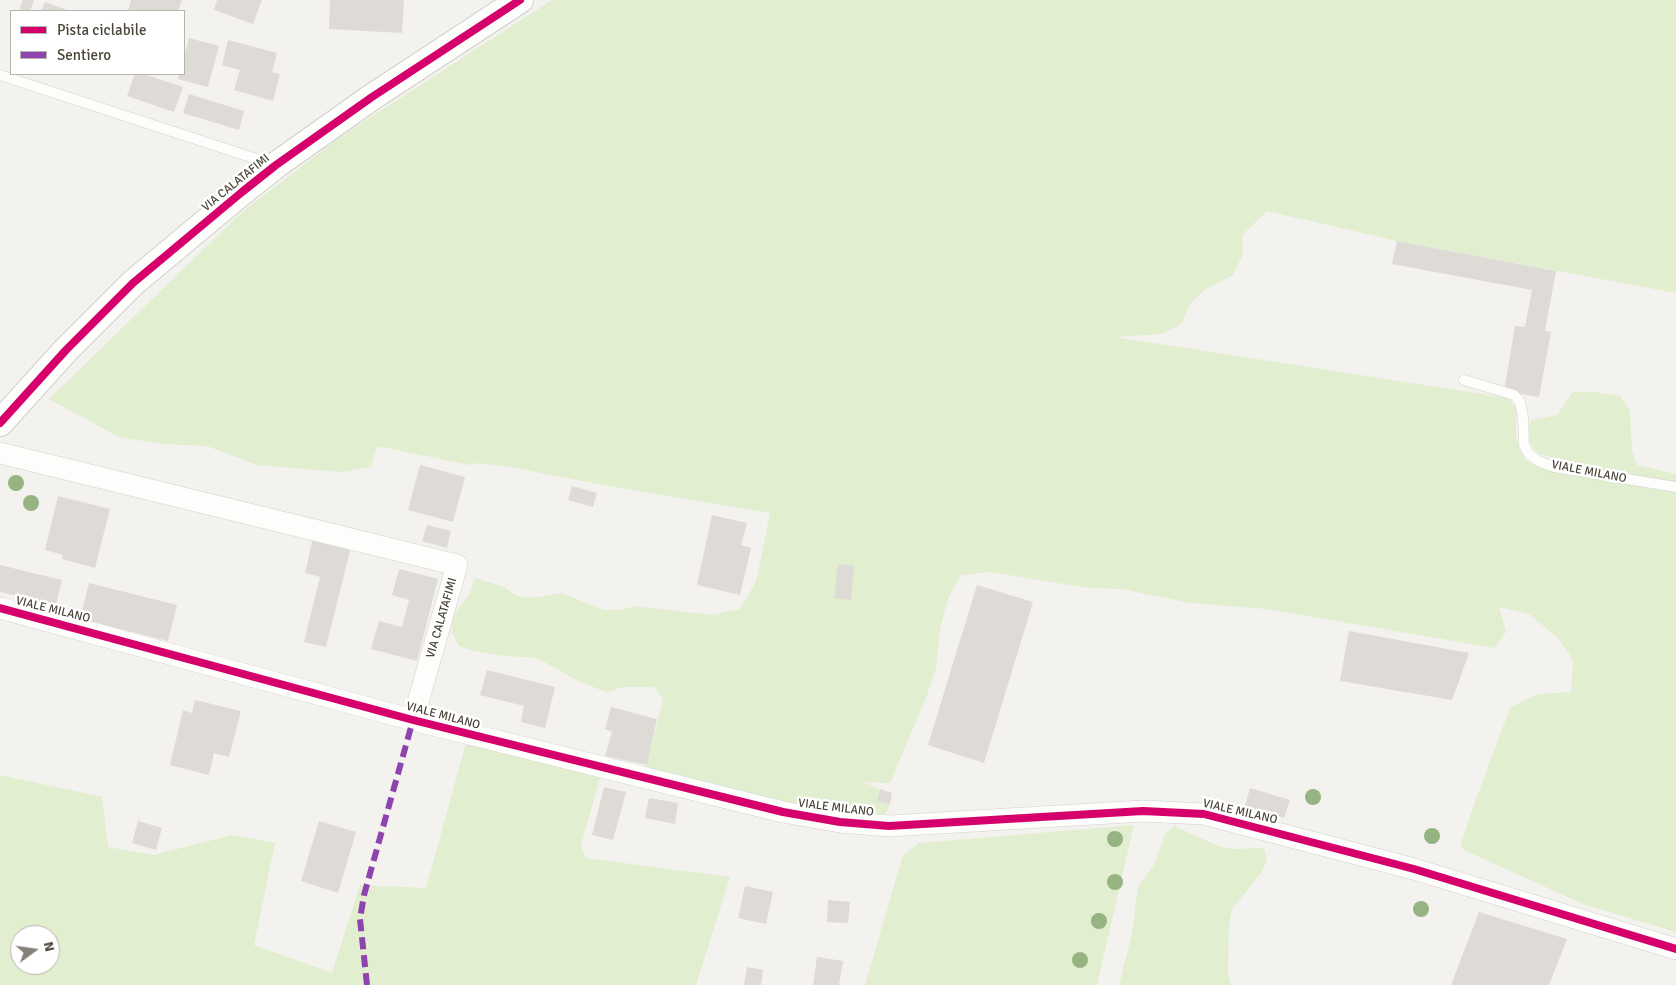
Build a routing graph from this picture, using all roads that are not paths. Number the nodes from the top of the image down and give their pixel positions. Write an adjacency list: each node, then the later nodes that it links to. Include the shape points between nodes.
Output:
1 (520, 0): 3 (street, VIA CALATAFIMI, via 372,97)
2 (0, 75): 3 (lane)
3 (276, 165): 5 (street, VIA CALATAFIMI, via 133,283)
4 (1464, 380): 7 (lane, VIALE MILANO, via 1514,396 1520,402 1524,445 1538,461)
5 (0, 423)
6 (0, 452): 9 (street, VIA CALATAFIMI, via 457,565)
7 (1676, 487)
8 (0, 608): 9 (street, VIALE MILANO)
9 (413, 720): 10 (street, VIALE MILANO, via 783,812 840,822 889,826 1142,811 1204,814 1414,869)
10 (1676, 949)

